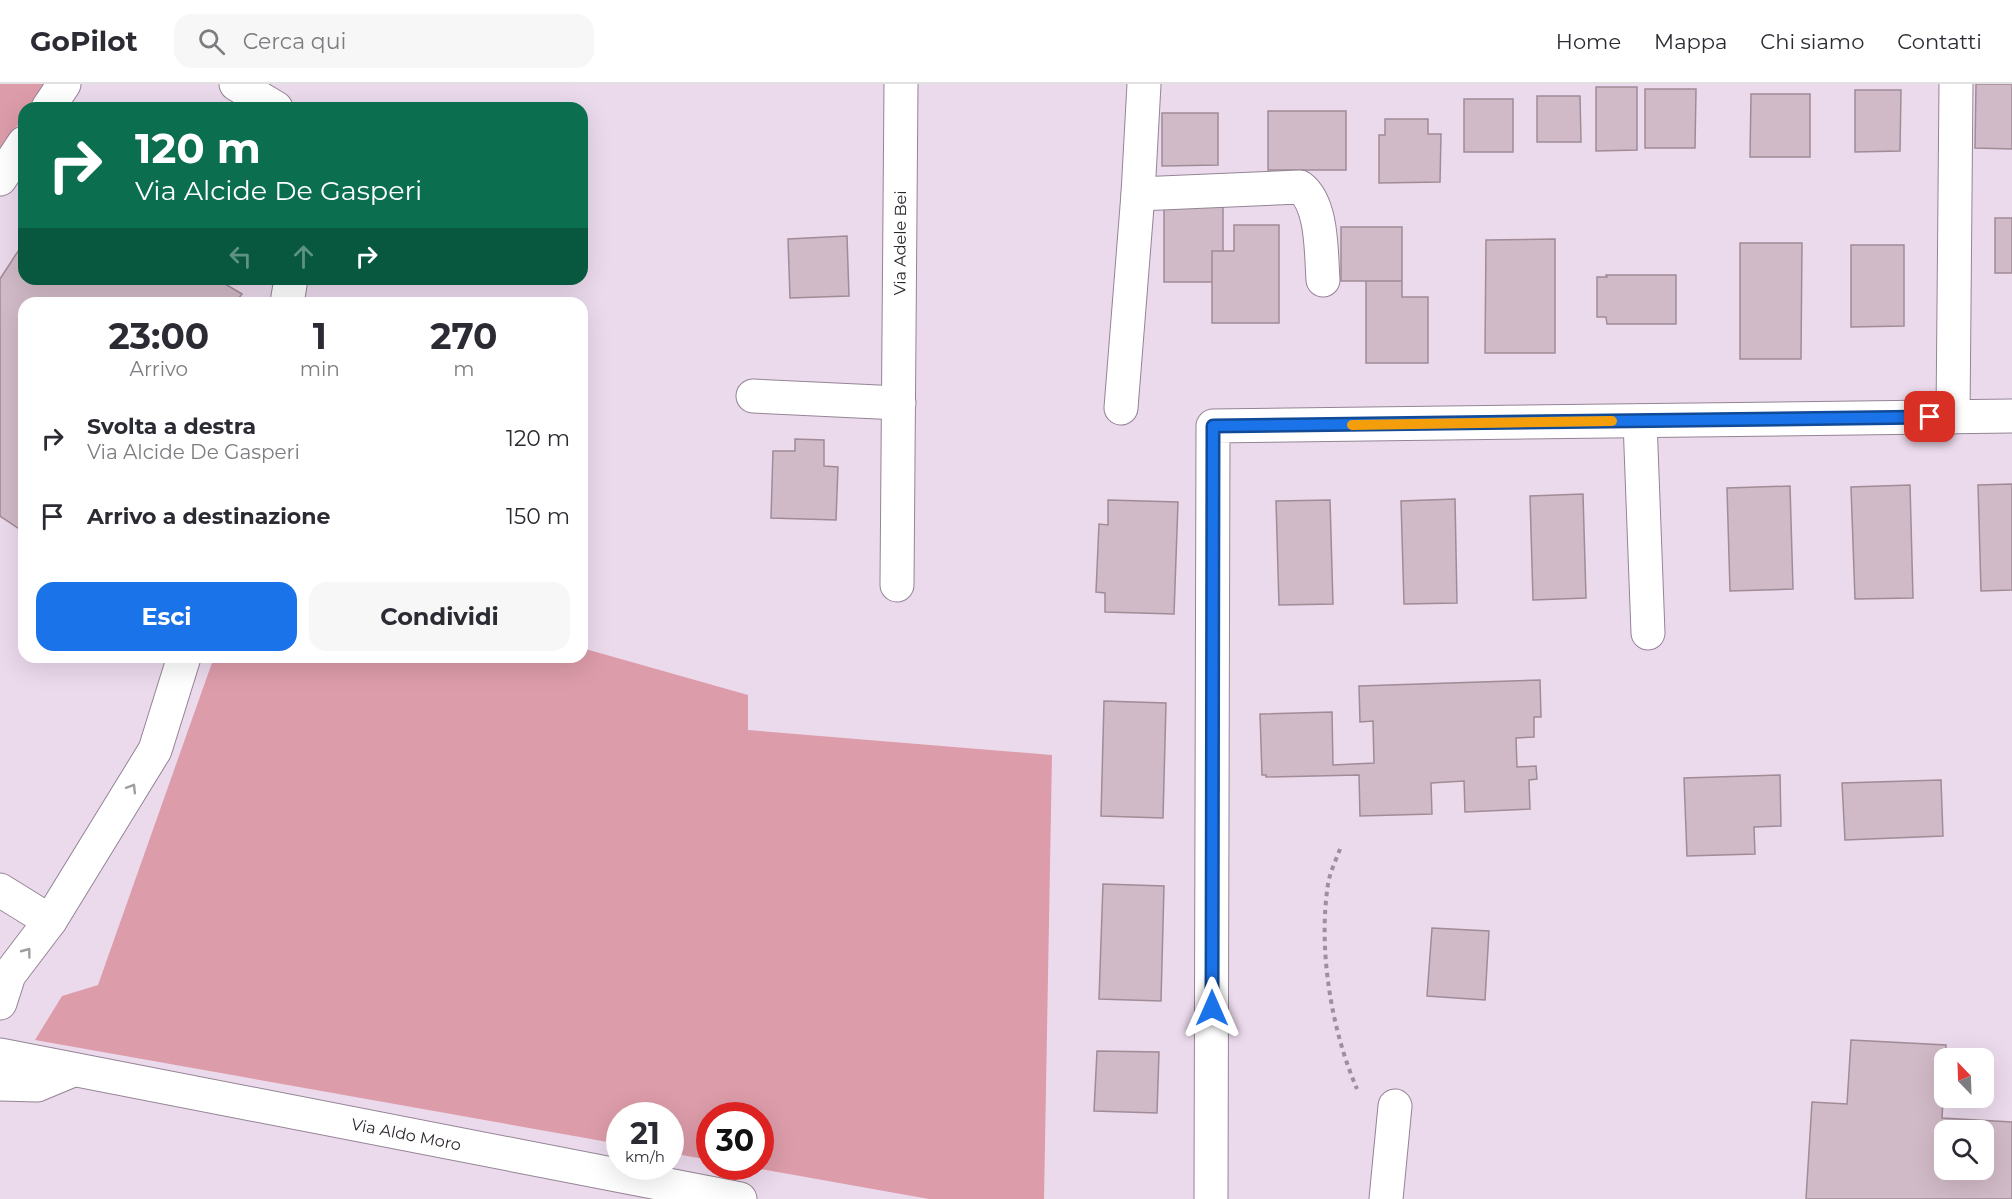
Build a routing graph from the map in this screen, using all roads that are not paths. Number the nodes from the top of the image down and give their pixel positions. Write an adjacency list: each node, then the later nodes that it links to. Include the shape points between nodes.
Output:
1 (64, 84): 6 (street)
2 (237, 84): 7 (street); 8 (street)
3 (901, 84): 14 (street, Via Adele Bei)
4 (1144, 84): 11 (street)
5 (1956, 84): 17 (street)
6 (52, 102)
7 (226, 102)
8 (266, 102)
9 (18, 152): 10 (street)
10 (0, 179)
11 (1138, 194): 12 (street, via 1300,187 1308,193 1316,210); 15 (street)
12 (1323, 280)
13 (753, 396): 14 (street)
14 (898, 403): 19 (street, Via Adele Bei)
15 (1121, 408)
16 (2012, 416): 17 (street)
17 (1953, 417): 18 (street)
18 (1640, 421): 20 (street); 30 (street, via 1213,426)
19 (897, 585)
20 (1648, 633)
21 (182, 663): 23 (street, one-way to 21, via 155,750)
22 (0, 890): 23 (street)
23 (50, 921): 24 (street, one-way to 23, via 9,975)
24 (0, 1003)
25 (0, 1055): 26 (street, Via Aldo Moro)
26 (73, 1070): 27 (street, via 37,1085); 29 (street, Via Aldo Moro)
27 (0, 1084)
28 (1395, 1106): 31 (street)
29 (740, 1199)
30 (1211, 1199)
31 (1386, 1199)

